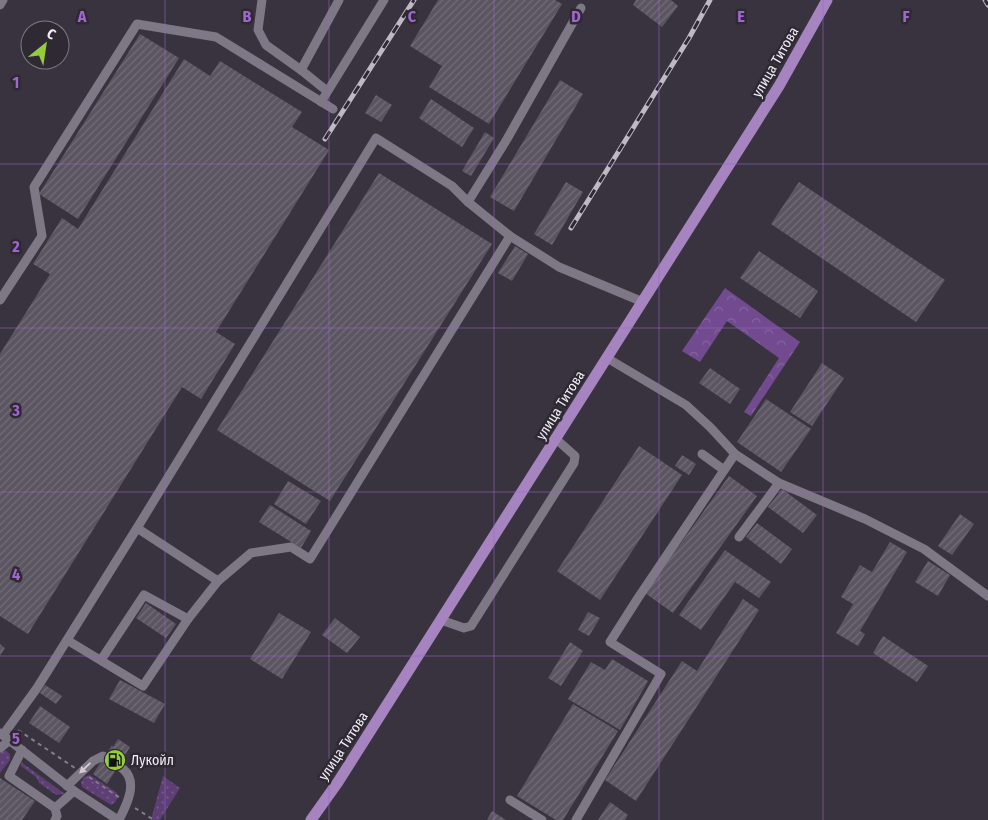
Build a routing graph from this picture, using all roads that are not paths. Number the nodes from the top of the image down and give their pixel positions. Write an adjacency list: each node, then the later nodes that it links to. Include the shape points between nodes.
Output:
1 (3, 0): 6 (street)
2 (262, 0): 8 (street, via 258,30 266,45)
3 (339, 0): 8 (street)
4 (384, 0): 9 (street)
5 (827, 0): 15 (main road, улица Титова, via 779,86)
6 (0, 5)
7 (581, 8): 12 (street)
8 (301, 70): 9 (street)
9 (327, 91): 10 (street)
10 (321, 102): 11 (street); 14 (street, via 216,36 137,24 34,187 42,236)
11 (333, 109)
12 (468, 202): 13 (street); 22 (street, via 452,186 376,138)
13 (510, 236): 15 (street, via 559,267); 24 (street, via 310,559 291,547 251,553)
14 (0, 300)
15 (643, 302): 16 (main road, улица Титова)
16 (607, 358): 17 (main road, улица Титова); 19 (street, via 686,405)
17 (556, 439): 27 (main road, улица Титова); 27 (street, via 575,456 574,463 482,610 471,626 464,628)
18 (702, 454): 20 (street)
19 (735, 454): 20 (street); 21 (street)
20 (724, 470): 40 (street, via 610,642 661,674)
21 (779, 483): 23 (street); 25 (street, via 924,549)
22 (137, 528): 24 (street); 28 (street)
23 (739, 537)
24 (218, 581): 26 (street)
25 (988, 596)
26 (188, 619): 29 (street, via 144,595); 29 (street, via 143,686)
27 (441, 620): 38 (main road, улица Титова, via 338,782)
28 (67, 640): 29 (street); 30 (street)
29 (101, 660)
30 (4, 736): 31 (street); 32 (street)
31 (0, 748)
32 (22, 750): 33 (street); 35 (street, via 9,776)
33 (70, 789): 35 (street); 37 (street); 37 (street, one-way to 33, via 131,792 125,770 103,756 93,761)
34 (510, 800): 39 (street)
35 (55, 808): 36 (street)
36 (55, 820)
37 (118, 820)
38 (310, 820)
39 (542, 820)
40 (576, 820)

